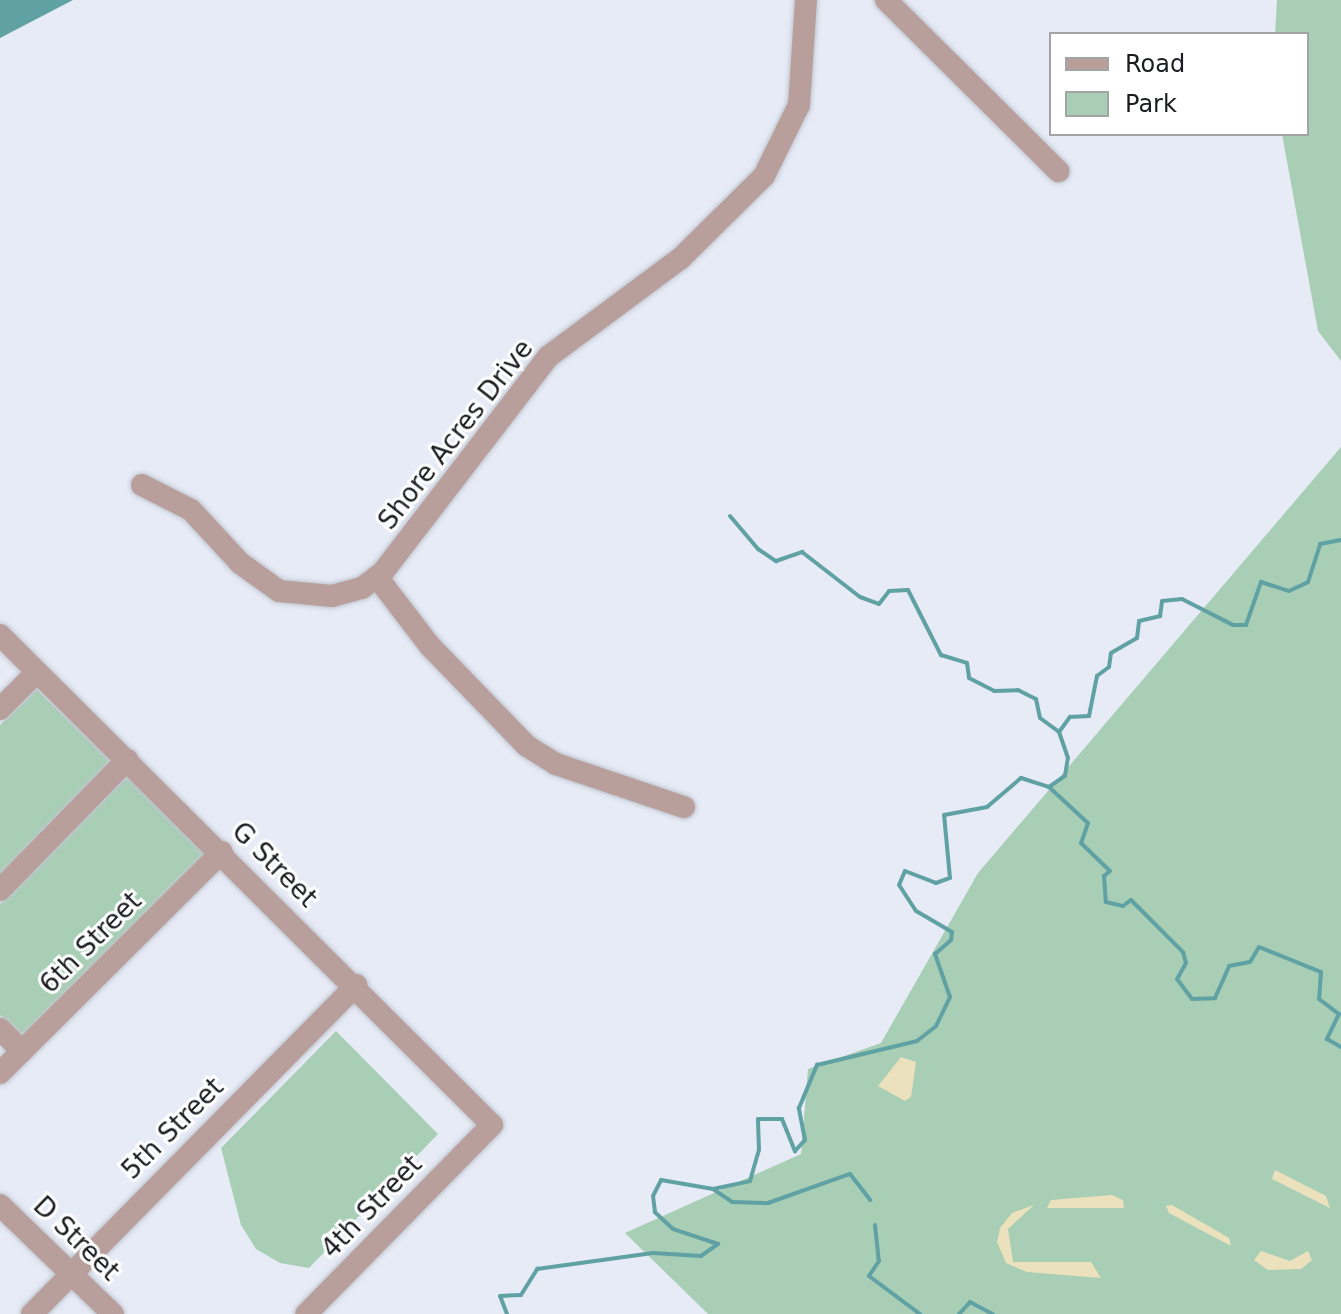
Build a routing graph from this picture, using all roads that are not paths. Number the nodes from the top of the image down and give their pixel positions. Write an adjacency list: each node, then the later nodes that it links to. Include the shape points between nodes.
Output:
1 (806, 0): 5 (street, Shore Acres Drive, via 799,105 764,176 681,258 549,356 421,530)
2 (886, 0): 3 (street)
3 (1058, 171)
4 (142, 485): 5 (street, Shore Acres Drive, via 191,510 240,563 279,591 332,596)
5 (377, 577): 10 (street, via 430,646 527,746 556,764)
6 (0, 635): 7 (street, G Street)
7 (37, 672): 8 (street); 9 (street, G Street)
8 (0, 709)
9 (127, 760): 11 (street, G Street); 12 (street)
10 (684, 807)
11 (222, 852): 13 (street, G Street); 15 (street, 6th Street)
12 (0, 890)
13 (356, 985): 17 (street, G Street, via 492,1125); 19 (street, 5th Street)
14 (0, 1029): 15 (street)
15 (22, 1051): 16 (street, 6th Street)
16 (0, 1073)
17 (478, 1139): 22 (street, 4th Street)
18 (0, 1205): 19 (street, D Street)
19 (71, 1273): 20 (street, 5th Street); 21 (street, D Street)
20 (32, 1314)
21 (113, 1314)
22 (306, 1314)

